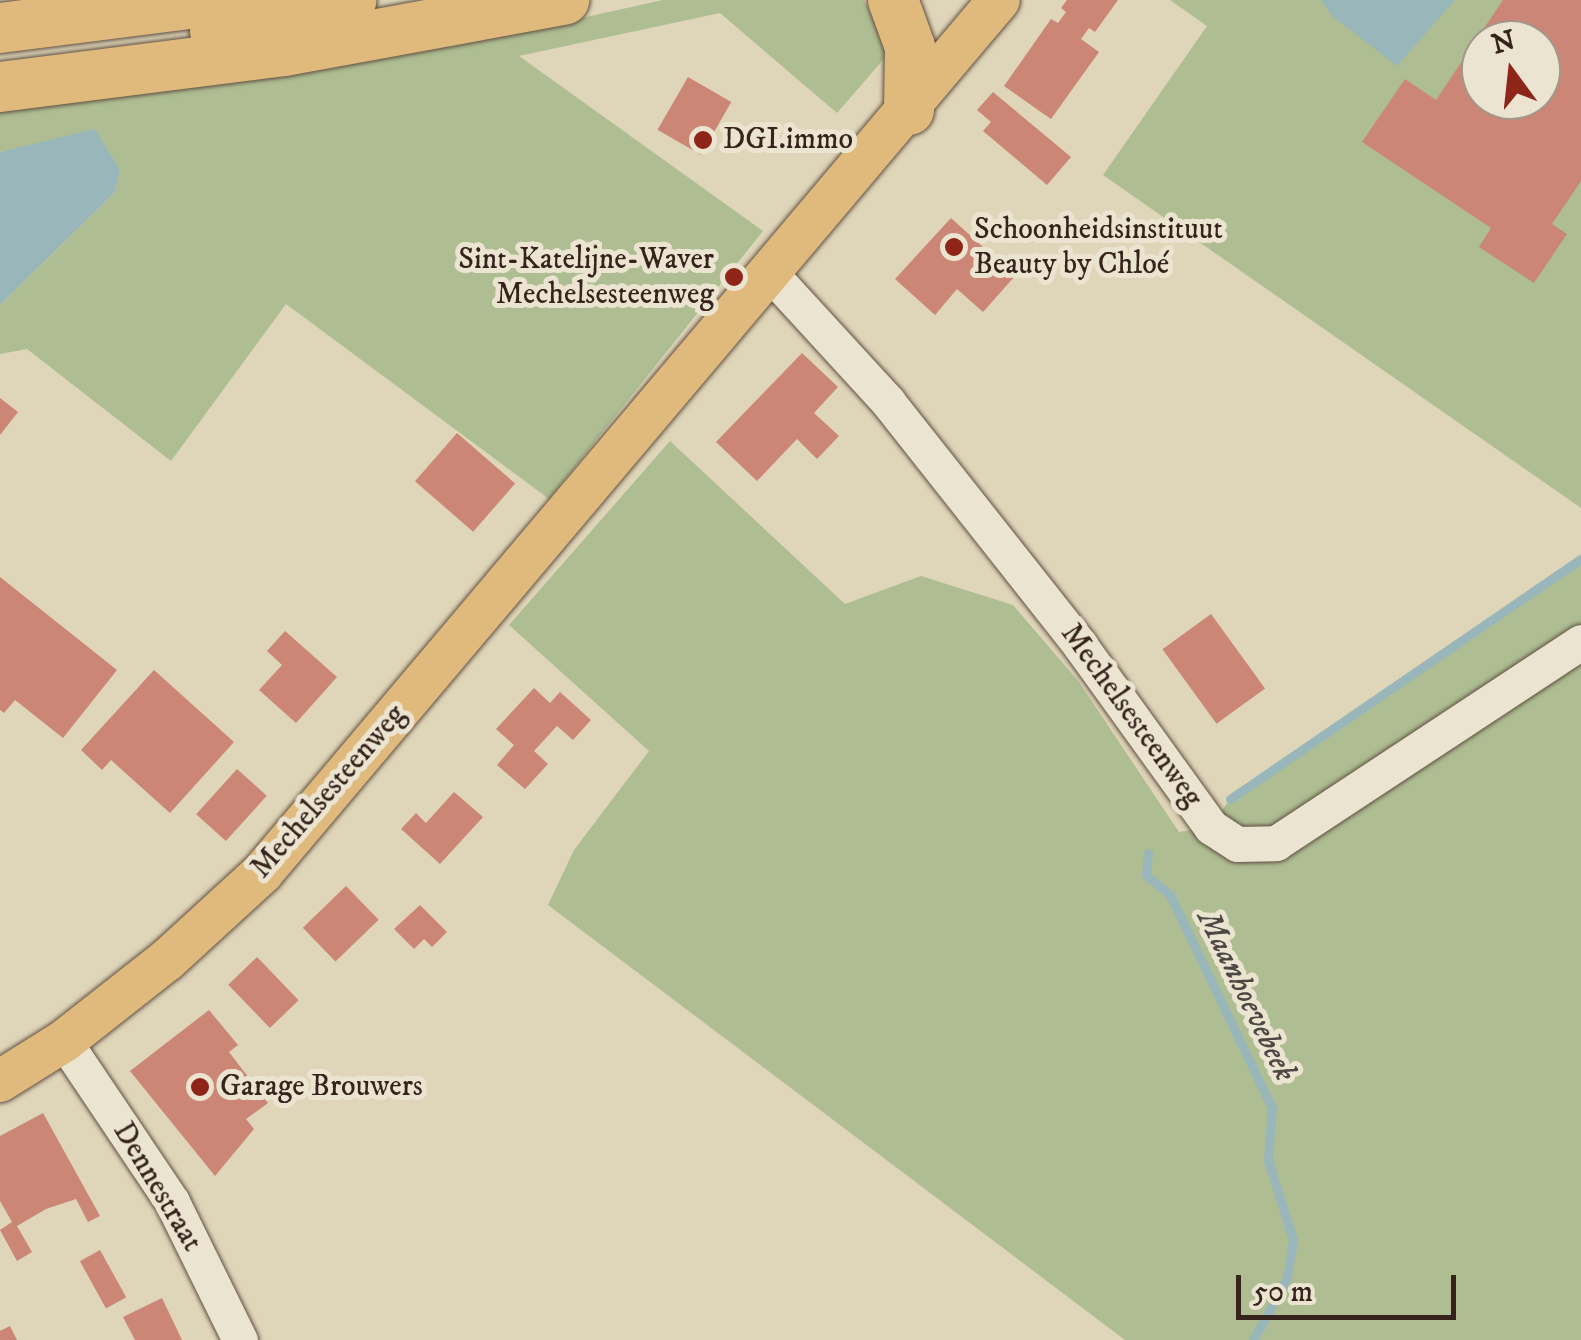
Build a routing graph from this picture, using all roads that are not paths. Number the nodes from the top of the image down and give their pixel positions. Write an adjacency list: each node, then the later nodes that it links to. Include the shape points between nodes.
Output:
1 (223, 0): 6 (highway)
2 (352, 0): 8 (highway)
3 (564, 0): 9 (highway, via 285,51)
4 (893, 0): 10 (highway, via 910,47)
5 (999, 0): 10 (main road, Mechelsesteenweg)
6 (111, 7): 7 (highway)
7 (0, 28)
8 (0, 78)
9 (0, 87)
10 (909, 110): 11 (main road, Mechelsesteenweg)
11 (770, 273): 12 (street, Mechelsesteenweg, via 888,402 1060,620 1211,828 1236,844 1276,843); 13 (main road, Mechelsesteenweg, via 262,873)
12 (1581, 642)
13 (64, 1041): 14 (main road, Mechelsesteenweg); 15 (street, Dennestraat, via 172,1202)
14 (0, 1081)
15 (240, 1340)

